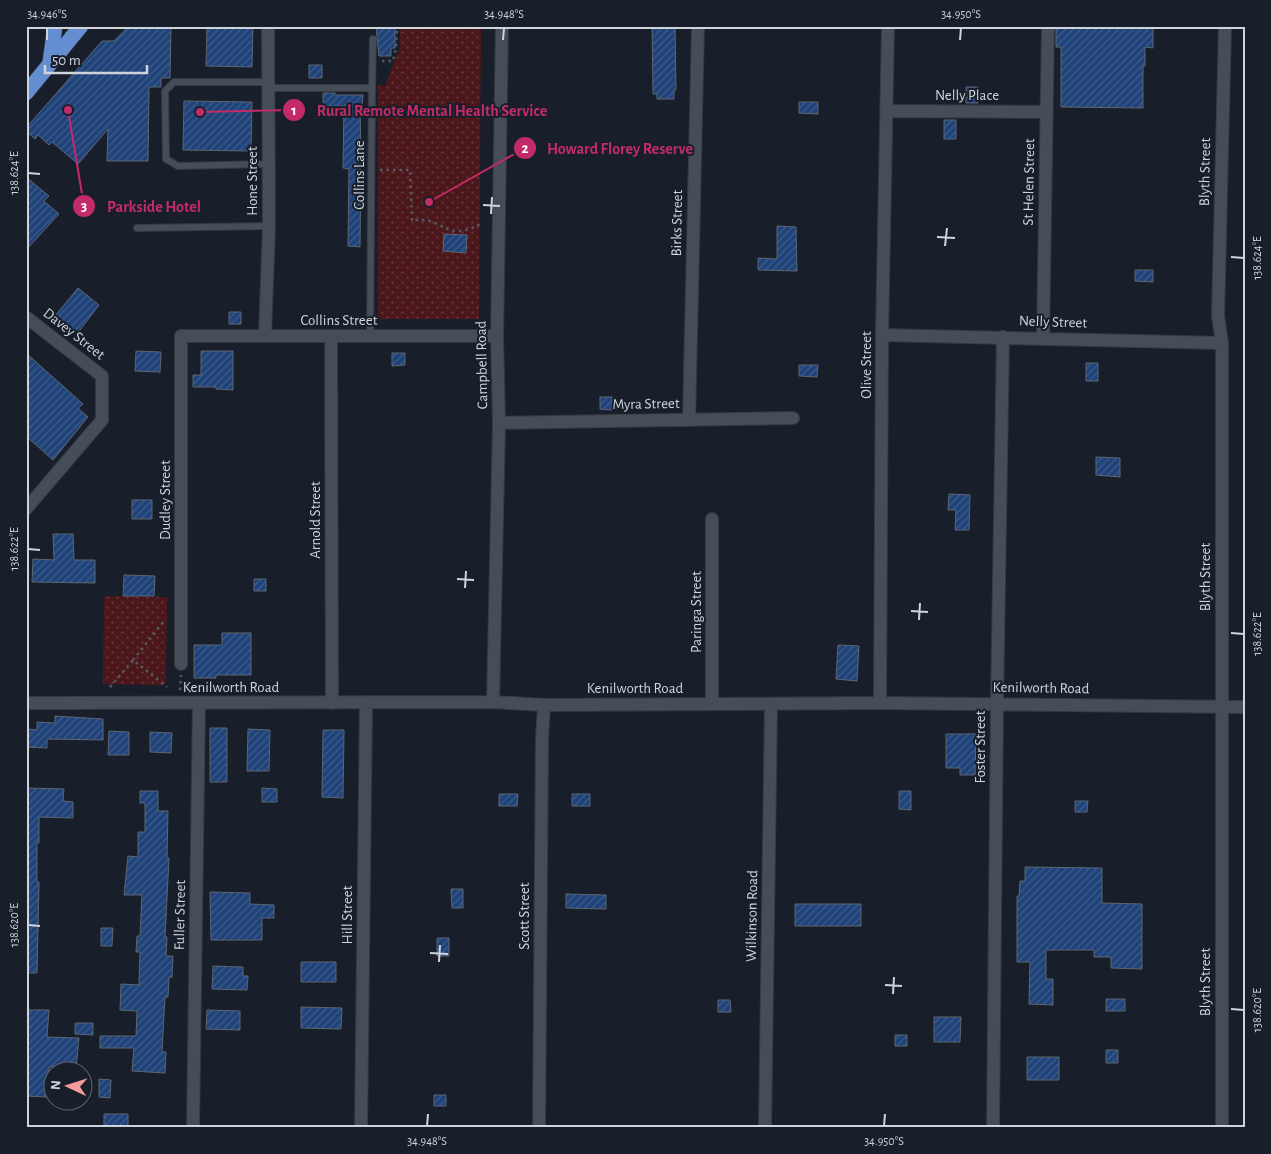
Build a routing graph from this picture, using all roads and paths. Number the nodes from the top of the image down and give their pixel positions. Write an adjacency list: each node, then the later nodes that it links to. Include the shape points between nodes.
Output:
1 (55, 26): 12 (highway)
2 (81, 26): 12 (highway)
3 (268, 26): 13 (street, Hone Street)
4 (397, 26): 11 (path, via 392,61)
5 (502, 26): 27 (street, Campbell Road)
6 (698, 26): 34 (street, Birks Street)
7 (888, 26): 16 (street, Olive Street)
8 (1048, 26): 17 (street, St Helen Street)
9 (1225, 26): 32 (street, Blyth Street, via 1218,316)
10 (373, 39): 11 (lane, Collins Lane)
11 (372, 60): 14 (lane, Collins Lane)
12 (50, 62): 15 (highway)
13 (268, 85): 14 (lane); 18 (street, Hone Street); 18 (lane, via 174,82 165,91 166,159 178,166)
14 (372, 88): 29 (lane, Collins Lane)
15 (26, 93)
16 (886, 111): 17 (street, Nelly Place); 25 (street, Olive Street)
17 (1047, 112): 31 (street, St Helen Street)
18 (269, 164): 21 (street, Hone Street)
19 (376, 170): 20 (path, via 410,170 412,221 425,219 444,229 461,232)
20 (482, 223)
21 (269, 226): 22 (lane); 24 (street, Hone Street)
22 (136, 228)
23 (26, 317): 36 (street, Davey Street, via 102,376 102,420)
24 (265, 335): 26 (street, Collins Street); 28 (street, Collins Street)
25 (882, 335): 30 (street, Nelly Street); 49 (street, Olive Street)
26 (181, 336): 40 (street, Dudley Street)
27 (497, 336): 29 (street, Collins Street); 35 (street, Campbell Road)
28 (331, 337): 29 (street, Collins Street); 47 (street, Arnold Street)
29 (370, 337)
30 (1003, 337): 31 (street, Nelly Street); 52 (street, Foster Street)
31 (1043, 338): 32 (street, Nelly Street)
32 (1222, 343): 54 (street, Blyth Street)
33 (793, 418): 34 (street, Myra Street)
34 (689, 420): 35 (street, Myra Street)
35 (499, 423): 43 (street, Campbell Road)
36 (26, 509)
37 (712, 518): 50 (street, Paringa Street)
38 (165, 620): 39 (path)
39 (133, 660): 41 (path); 42 (path)
40 (181, 664): 45 (path)
41 (110, 687)
42 (167, 687)
43 (493, 702): 48 (street, Kenilworth Road); 53 (street, Kenilworth Road)
44 (26, 703): 45 (street, Kenilworth Road)
45 (180, 703): 46 (street, Kenilworth Road)
46 (199, 703): 47 (street, Kenilworth Road); 56 (street, Fuller Street)
47 (332, 703): 48 (street, Kenilworth Road)
48 (366, 703): 57 (street, Hill Street)
49 (880, 703): 51 (street, Kenilworth Road); 52 (street, Kenilworth Road)
50 (712, 704): 51 (street, Kenilworth Road); 53 (street, Kenilworth Road)
51 (772, 704): 59 (street, Wilkinson Road)
52 (997, 704): 54 (street, Kenilworth Road); 60 (street, Foster Street)
53 (544, 705): 58 (street, Scott Street)
54 (1221, 707): 55 (street, Kenilworth Road); 61 (street, Blyth Street)
55 (1245, 708)
56 (193, 1128)
57 (362, 1128)
58 (539, 1128)
59 (765, 1128)
60 (993, 1128)
61 (1222, 1128)

